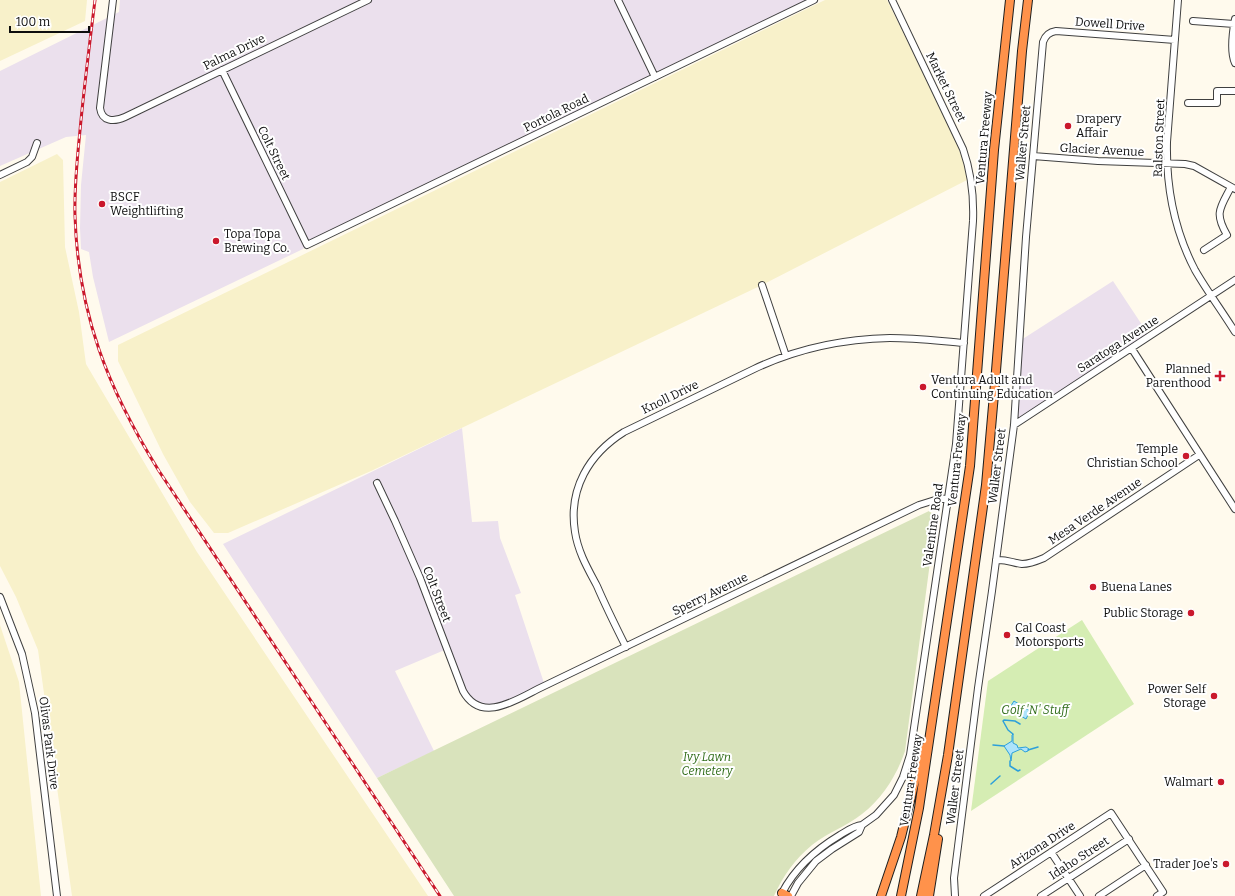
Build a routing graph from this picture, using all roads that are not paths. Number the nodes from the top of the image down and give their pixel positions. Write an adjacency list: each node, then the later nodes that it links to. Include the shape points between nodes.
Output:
1 (113, 0): 14 (street, Palma Drive, via 100,104 102,114 110,120 124,118)
2 (368, 0): 14 (street, Palma Drive)
3 (618, 0): 15 (street)
4 (814, 0): 15 (street, Portola Road)
5 (892, 0): 22 (street, Market Street, via 963,149)
6 (1010, 0): 42 (highway, Ventura Freeway, via 994,150 970,466)
7 (1028, 0): 43 (highway, via 986,484)
8 (1178, 0): 12 (street, Ralston Street)
9 (1193, 21): 10 (street)
10 (1235, 21): 13 (street)
11 (1046, 37): 12 (street, Dowell Drive, via 1056,31); 19 (street, Walker Street, via 1043,42)
12 (1175, 40): 20 (street, Ralston Street)
13 (1235, 63)
14 (222, 70): 24 (street, Colt Street)
15 (656, 77): 24 (street, Portola Road)
16 (1235, 91): 17 (street, via 1217,91 1217,103)
17 (1188, 103)
18 (37, 143): 21 (street, via 32,157 27,162)
19 (1033, 156): 20 (street, Glacier Avenue); 33 (street, Walker Street)
20 (1167, 164): 23 (street, Glacier Avenue, via 1191,165); 28 (street, Ralston Street, via 1173,210 1180,234 1196,270)
21 (0, 175)
22 (972, 186): 30 (street, Valentine Road, via 973,221)
23 (1233, 188): 25 (street, via 1220,207 1219,219 1227,235)
24 (307, 244)
25 (1204, 250)
26 (1235, 280): 28 (street, Saratoga Avenue)
27 (762, 285): 32 (street)
28 (1212, 296): 29 (street, Ralston Street); 31 (street, Saratoga Avenue)
29 (1235, 332)
30 (964, 343): 32 (street, Knoll Drive, via 875,339 828,344); 36 (street, Valentine Road, via 956,444)
31 (1132, 349): 33 (street, Saratoga Avenue); 34 (street)
32 (786, 356): 40 (street, Knoll Drive, via 624,432 607,443 587,468 575,499 575,532 583,559)
33 (1014, 425): 38 (street, Walker Street)
34 (1200, 455): 37 (street); 38 (street, Mesa Verde Avenue, via 1044,558 1022,564 1004,559)
35 (377, 483): 41 (street, Colt Street, via 420,578 463,691 473,703)
36 (948, 498): 40 (street, Sperry Avenue, via 924,503); 44 (street, Valentine Road, via 907,769 894,795 876,815)
37 (1235, 509)
38 (996, 560): 56 (street, Walker Street, via 954,878)
39 (0, 597): 50 (street, Olivas Park Drive, via 22,654 35,712)
40 (626, 647): 41 (street, Sperry Avenue, via 503,706)
41 (482, 707)
42 (930, 737): 52 (highway, via 922,756 901,837); 53 (highway, Ventura Freeway)
43 (948, 755): 54 (highway); 55 (highway)
44 (862, 825): 49 (street, Valentine Road, via 855,826 812,855 792,875); 51 (street, Valentine Road, via 859,832 816,861)
45 (1129, 839): 46 (street, Arizona Drive, via 1111,813); 47 (street); 48 (street, Idaho Street)
46 (1051, 852): 48 (street); 57 (street, Arizona Drive)
47 (1146, 865): 60 (street); 61 (street, via 1163,892)
48 (1068, 878): 58 (street, Idaho Street); 59 (street)
49 (785, 895)
50 (57, 896)
51 (791, 896)
52 (881, 896)
53 (901, 896)
54 (921, 896)
55 (930, 896)
56 (955, 896)
57 (984, 896)
58 (1041, 896)
59 (1080, 896)
60 (1099, 896)
61 (1157, 896)

